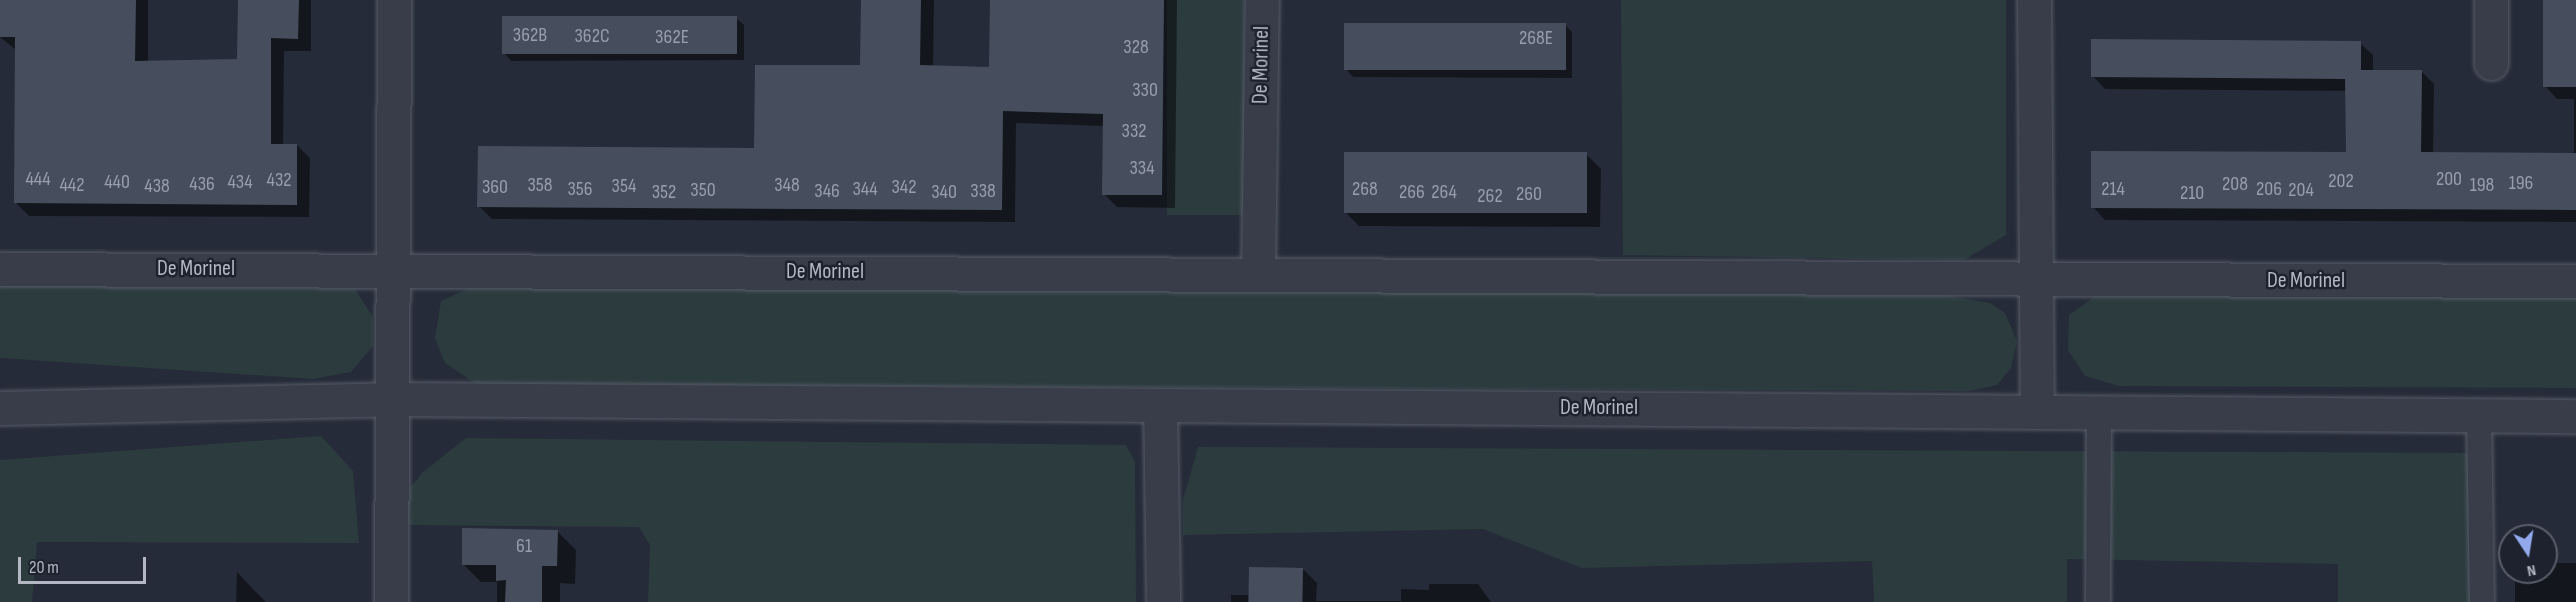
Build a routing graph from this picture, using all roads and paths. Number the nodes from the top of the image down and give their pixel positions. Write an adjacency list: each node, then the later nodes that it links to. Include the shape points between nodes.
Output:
1 (394, 0): 7 (street)
2 (1262, 0): 8 (street, De Morinel)
3 (2034, 0): 9 (street)
4 (2491, 0): 5 (street)
5 (2491, 63)
6 (0, 268): 7 (street, De Morinel)
7 (392, 270): 8 (street, De Morinel); 11 (street)
8 (1258, 273): 9 (street, De Morinel)
9 (2036, 280): 10 (street, De Morinel); 14 (street)
10 (2576, 281)
11 (391, 399): 12 (street, De Morinel); 13 (street, De Morinel); 18 (street)
12 (1160, 405): 14 (street, De Morinel); 19 (street)
13 (0, 408)
14 (2037, 412): 15 (street, De Morinel)
15 (2099, 412): 16 (street, De Morinel); 20 (lane)
16 (2479, 416): 17 (street, De Morinel); 21 (lane)
17 (2576, 416)
18 (391, 602)
19 (1163, 602)
20 (2098, 602)
21 (2482, 602)

